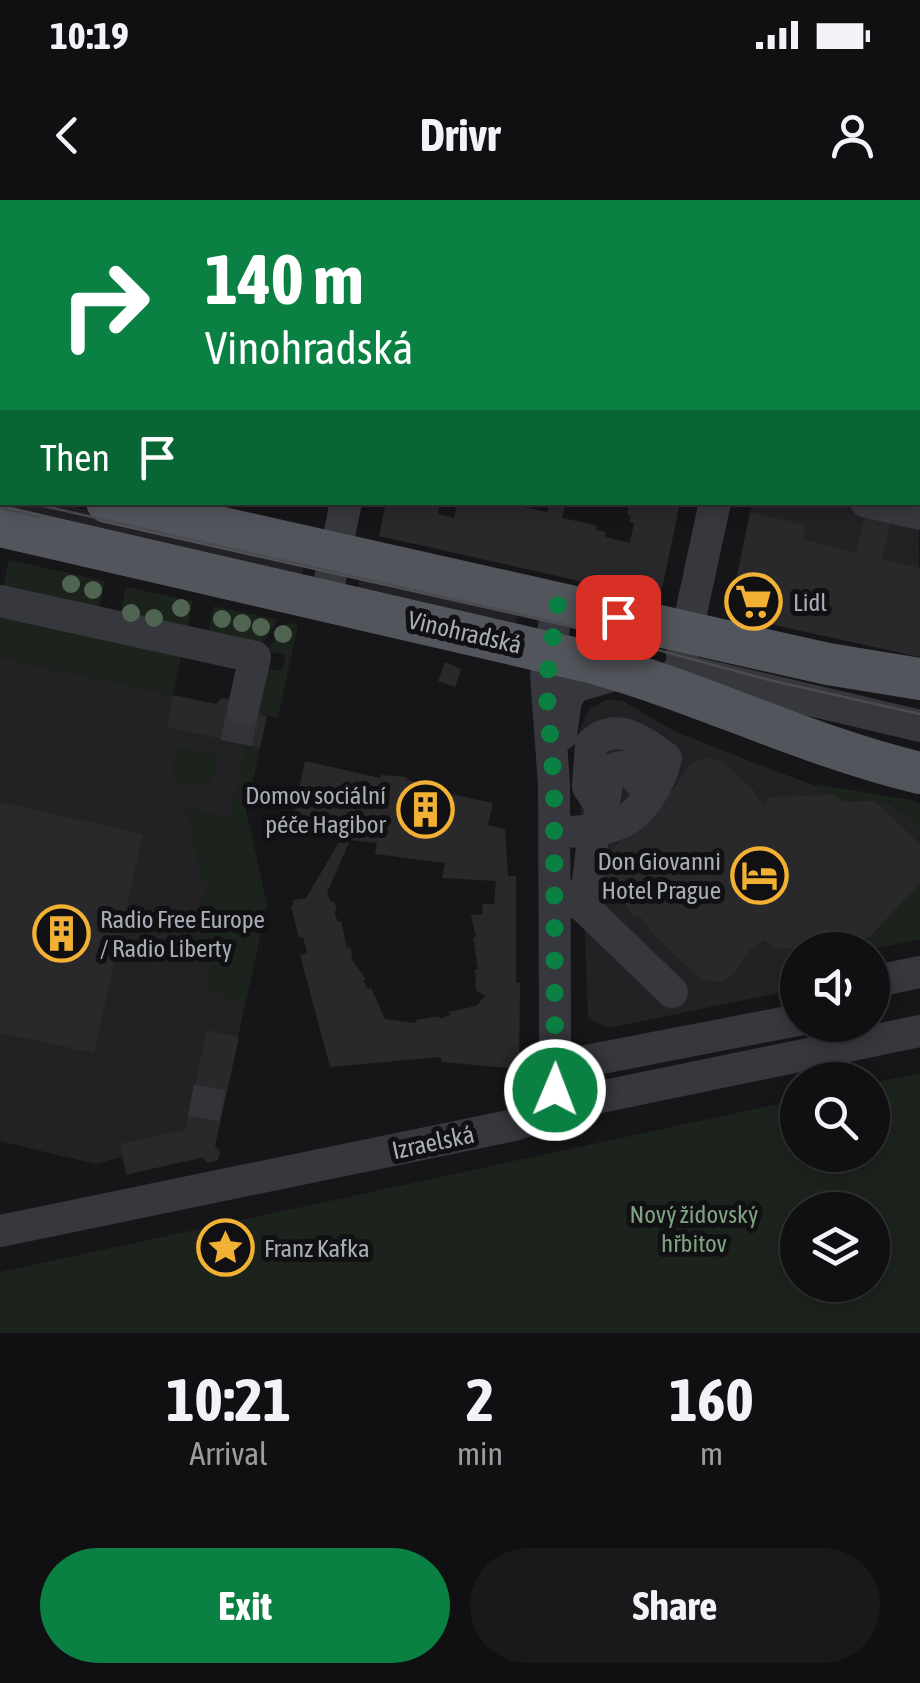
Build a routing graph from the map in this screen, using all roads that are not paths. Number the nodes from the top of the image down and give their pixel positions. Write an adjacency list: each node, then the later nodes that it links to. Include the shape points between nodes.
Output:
1 (120, 505): 7 (main road, Vinohradská)
2 (345, 505): 7 (street)
3 (714, 505): 12 (street)
4 (880, 505): 5 (street)
5 (920, 514)
6 (1, 530): 8 (main road, Vinohradská)
7 (336, 554): 8 (street); 10 (main road, Vinohradská)
8 (326, 600): 11 (main road, Vinohradská)
9 (0, 601): 14 (street, via 255,657)
10 (558, 603): 11 (street); 12 (main road, Vinohradská)
11 (549, 652): 12 (main road, Vinohradská); 19 (street)
12 (662, 664): 13 (main road, Vinohradská, via 828,664); 15 (street); 17 (main road, Vinohradská, via 826,748); 19 (street, via 570,692)
13 (920, 680)
14 (243, 710)
15 (920, 726)
16 (601, 760): 18 (street, via 618,753 640,757)
17 (920, 772)
18 (651, 779): 20 (street, via 622,823); 20 (street, via 666,758 637,738 614,732 598,738 588,752 588,787)
19 (554, 784): 21 (street)
20 (599, 819): 21 (street); 23 (street)
21 (554, 833): 22 (street)
22 (554, 889): 23 (street); 29 (street)
23 (585, 908): 26 (street)
24 (920, 972): 25 (street)
25 (890, 978)
26 (672, 992)
27 (780, 1023): 29 (street)
28 (920, 1031): 30 (street, Izraelská)
29 (556, 1067): 30 (street)
30 (547, 1108): 31 (street, Izraelská, via 530,1121)
31 (0, 1232)

